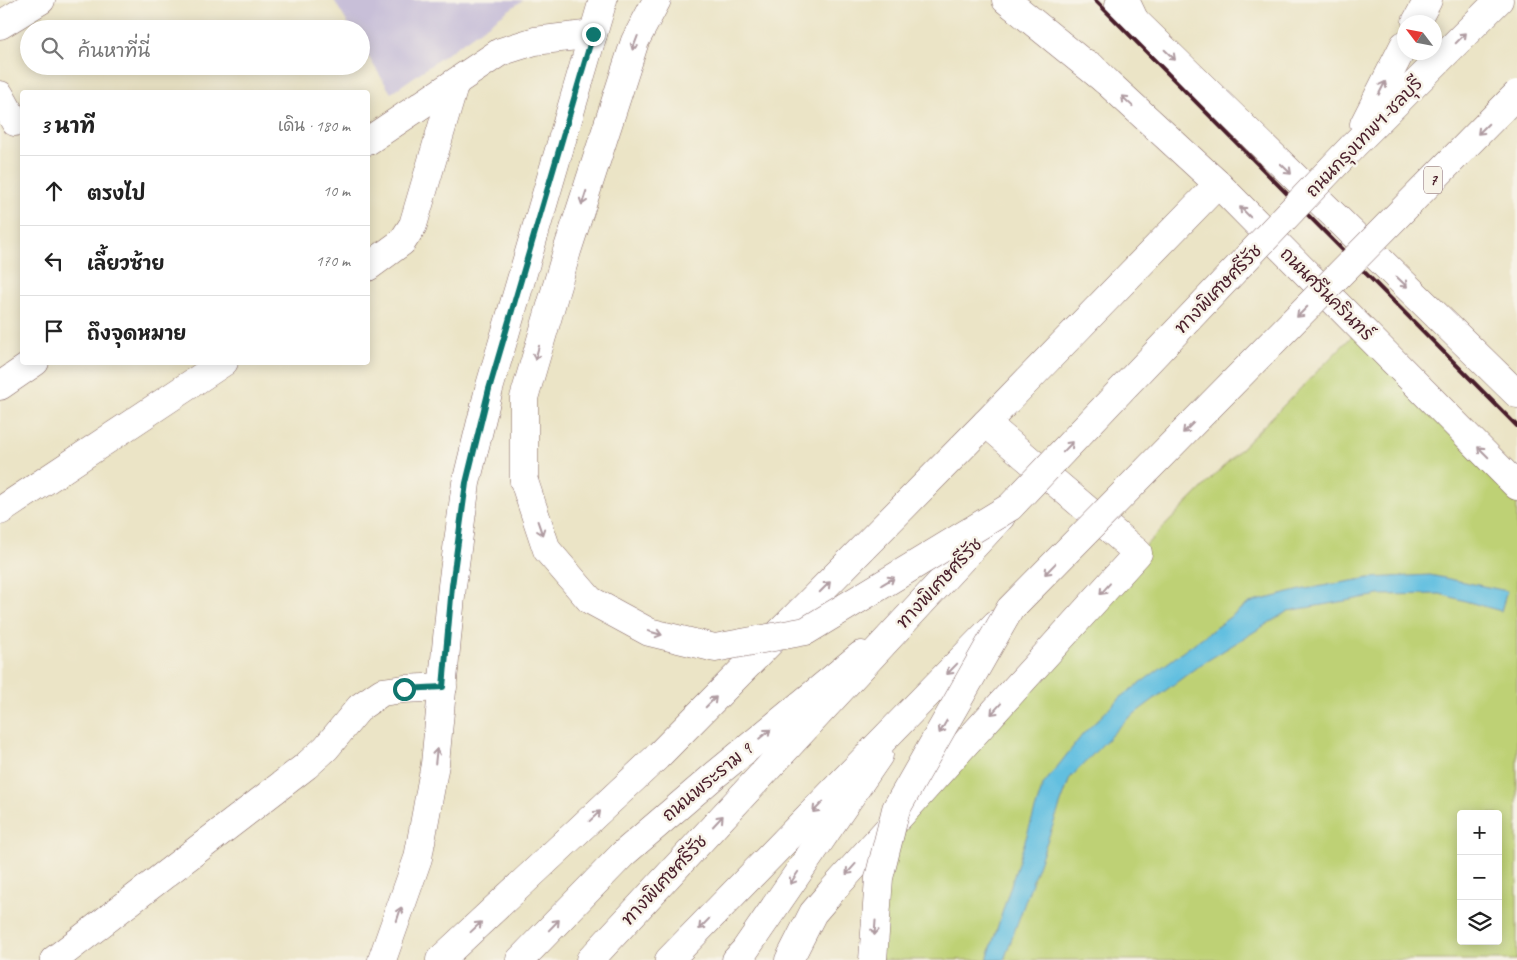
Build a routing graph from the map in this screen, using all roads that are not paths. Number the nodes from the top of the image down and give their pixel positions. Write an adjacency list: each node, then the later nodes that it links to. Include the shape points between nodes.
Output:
1 (41, 0): 11 (main road)
2 (603, 0): 12 (main road)
3 (657, 0): 30 (main road, one-way to 30, bridge, via 635,40 567,250 524,398 524,481 548,550 590,600 649,632 714,648 806,631)
4 (1006, 0): 14 (main road)
5 (1028, 0): 14 (main road, ถนนศรีนครินทร์)
6 (1115, 0): 9 (main road)
7 (1428, 0): 10 (main road)
8 (1499, 0): 20 (main road, ถนนกรุงเทพฯ-ชลบุรี, one-way to 8)
9 (1130, 11): 27 (main road, one-way to 27)
10 (1420, 15)
11 (0, 25)
12 (593, 34): 15 (main road, via 535,41 500,52); 34 (main road, via 489,389 466,483)
13 (1397, 59): 20 (main road, one-way to 13)
14 (1107, 82): 21 (main road, ถนนศรีนครินทร์, one-way to 14)
15 (454, 83): 19 (main road); 23 (main road, via 412,225 402,242)
16 (1517, 94): 32 (main road, 7, one-way to 32, bridge)
17 (0, 95): 18 (main road)
18 (15, 122)
19 (370, 140)
20 (1352, 147): 22 (main road, ถนนกรุงเทพฯ-ชลบุรี, bridge)
21 (1218, 184): 28 (main road); 29 (main road, ถนนศรีนครินทร์, one-way to 21)
22 (1292, 211): 30 (main road, ทางพิเศษศรีรัช, one-way to 22, bridge)
23 (370, 266)
24 (31, 365): 26 (main road)
25 (219, 365): 31 (main road)
26 (0, 386)
27 (1517, 394)
28 (986, 423): 38 (main road, one-way to 28, via 657,757); 43 (main road, one-way to 43, via 1138,553 831,892 813,913)
29 (1517, 486)
30 (1010, 507): 33 (main road, ทางพิเศษศรีรัช, bridge)
31 (0, 511)
32 (1010, 609): 35 (main road, one-way to 35, bridge); 44 (main road, one-way to 44, bridge, via 896,809 879,878)
33 (906, 618): 39 (main road, ถนนพระราม 9, one-way to 33, via 623,854); 40 (main road, ทางพิเศษศรีรัช, one-way to 33)
34 (443, 687): 36 (main road, via 382,692 360,707 326,748 306,766); 37 (main road, one-way to 34, via 418,858 435,764)
35 (901, 723): 41 (main road, one-way to 41); 42 (main road, one-way to 42)
36 (54, 960)
37 (382, 960)
38 (440, 960)
39 (520, 960)
40 (590, 960)
41 (669, 960)
42 (736, 960)
43 (788, 960)
44 (873, 960)

